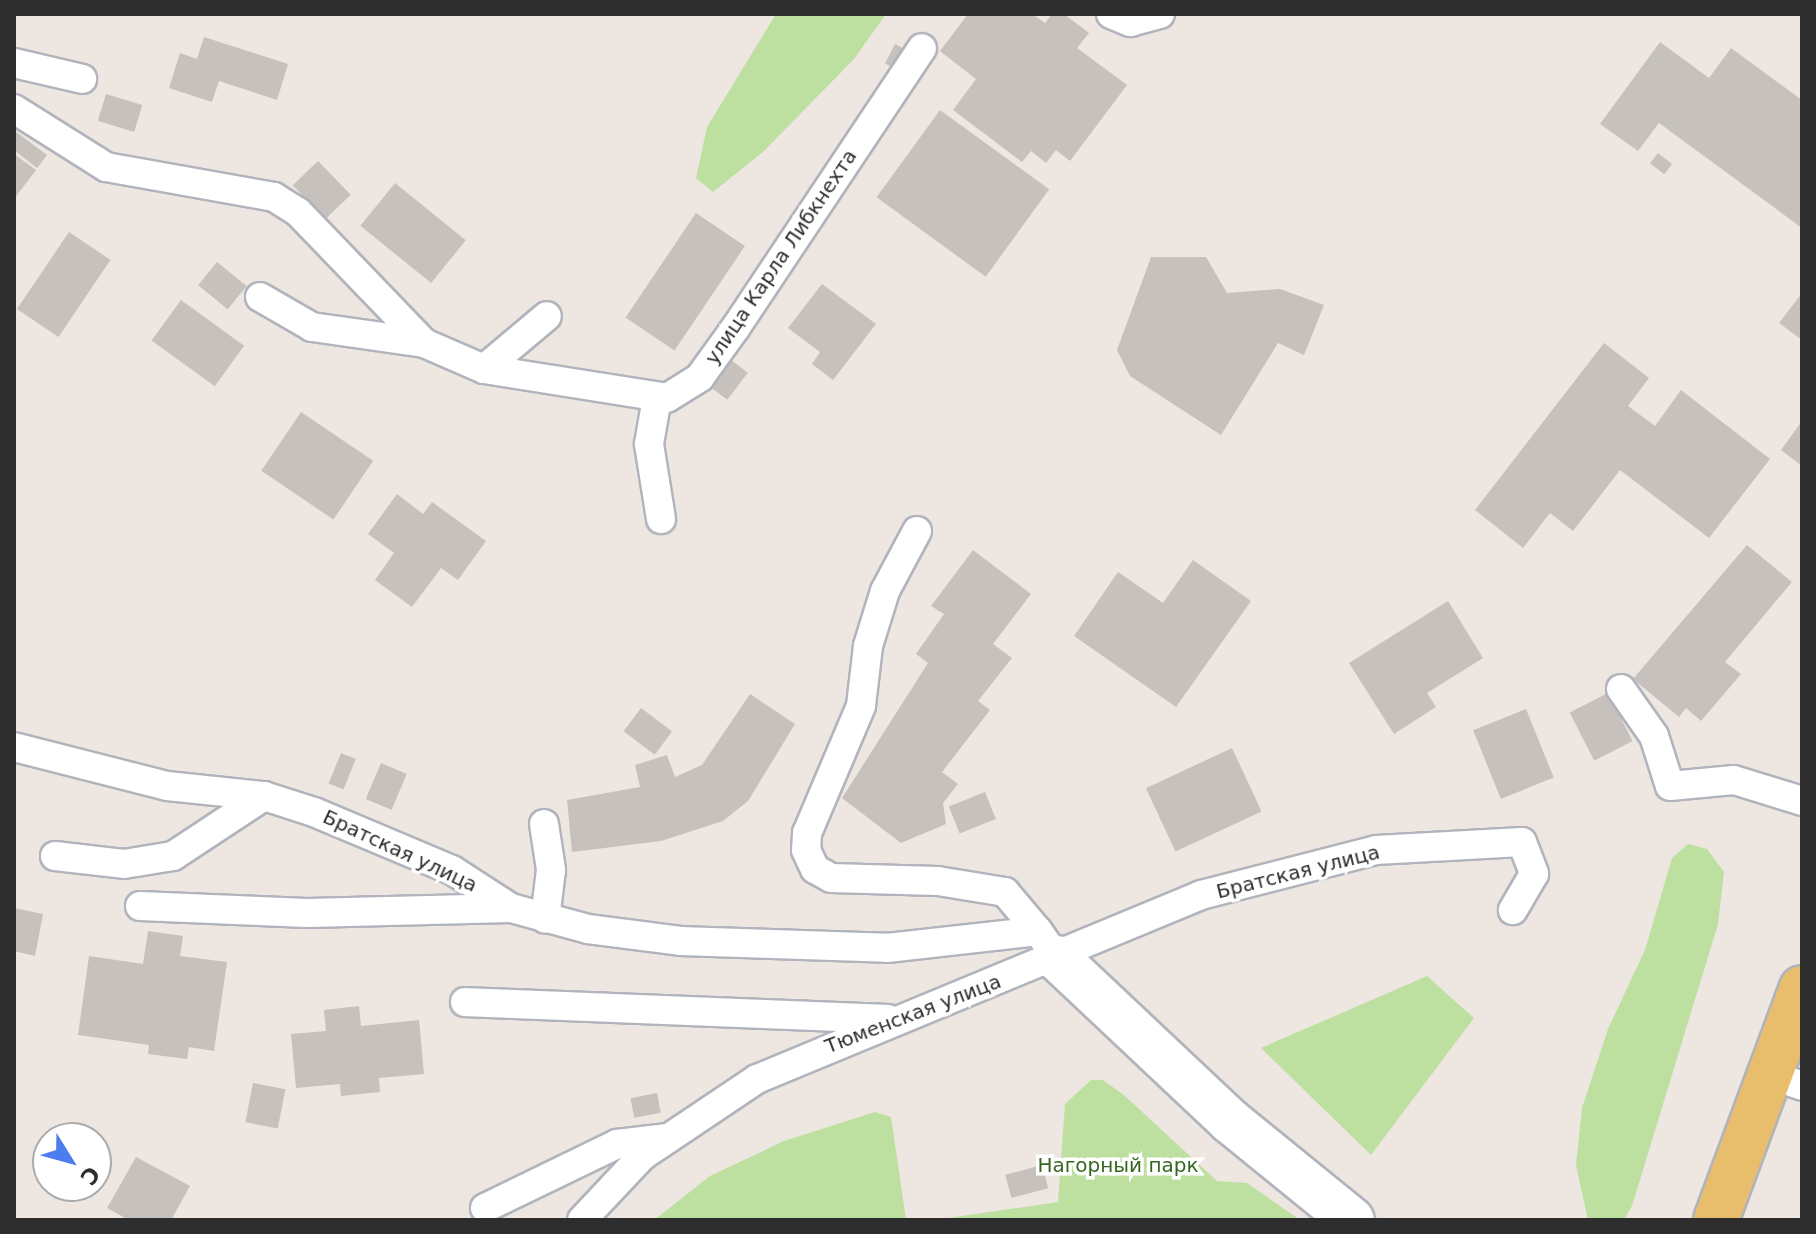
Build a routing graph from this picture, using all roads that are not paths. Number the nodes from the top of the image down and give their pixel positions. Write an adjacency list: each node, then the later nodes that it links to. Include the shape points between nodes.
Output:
1 (1111, 14): 2 (lane, via 1130,22)
2 (1160, 14)
3 (922, 48): 11 (lane, улица Карла Либкнехта, via 700,377)
4 (14, 63): 5 (lane)
5 (82, 79)
6 (14, 109): 9 (lane, via 106,167 274,197 298,212)
7 (260, 297): 9 (lane, via 312,327)
8 (547, 316): 10 (lane)
9 (424, 343): 10 (lane)
10 (484, 369): 11 (lane)
11 (657, 398): 12 (lane, via 649,444)
12 (661, 519)
13 (917, 531): 24 (lane, via 885,591 868,646 861,706 807,833 806,850 815,869 831,878 938,881 1005,892)
14 (1621, 689): 17 (lane, via 1654,736 1670,786 1734,780)
15 (14, 747): 16 (lane, Братская улица, via 167,786)
16 (264, 796): 19 (lane, via 173,856 124,864); 21 (lane, Братская улица, via 372,833 452,870)
17 (1802, 801)
18 (544, 824): 23 (lane, via 551,870)
19 (55, 856)
20 (140, 906): 21 (lane, via 307,913)
21 (511, 908): 23 (lane, Братская улица)
22 (1513, 910): 24 (lane, Братская улица, via 1534,874 1522,842 1376,850 1201,895)
23 (545, 919): 24 (lane, Братская улица, via 668,940 887,948)
24 (1048, 944): 27 (lane, Тюменская улица); 32 (street, via 1230,1121)
25 (1802, 988): 28 (main road)
26 (465, 1002): 27 (lane)
27 (889, 1020): 29 (lane, Тюменская улица, via 757,1079)
28 (1785, 1080): 33 (main road)
29 (666, 1138): 30 (lane, via 617,1144); 31 (lane, Тюменская улица)
30 (485, 1208)
31 (582, 1220)
32 (1352, 1220)
33 (1716, 1220)

